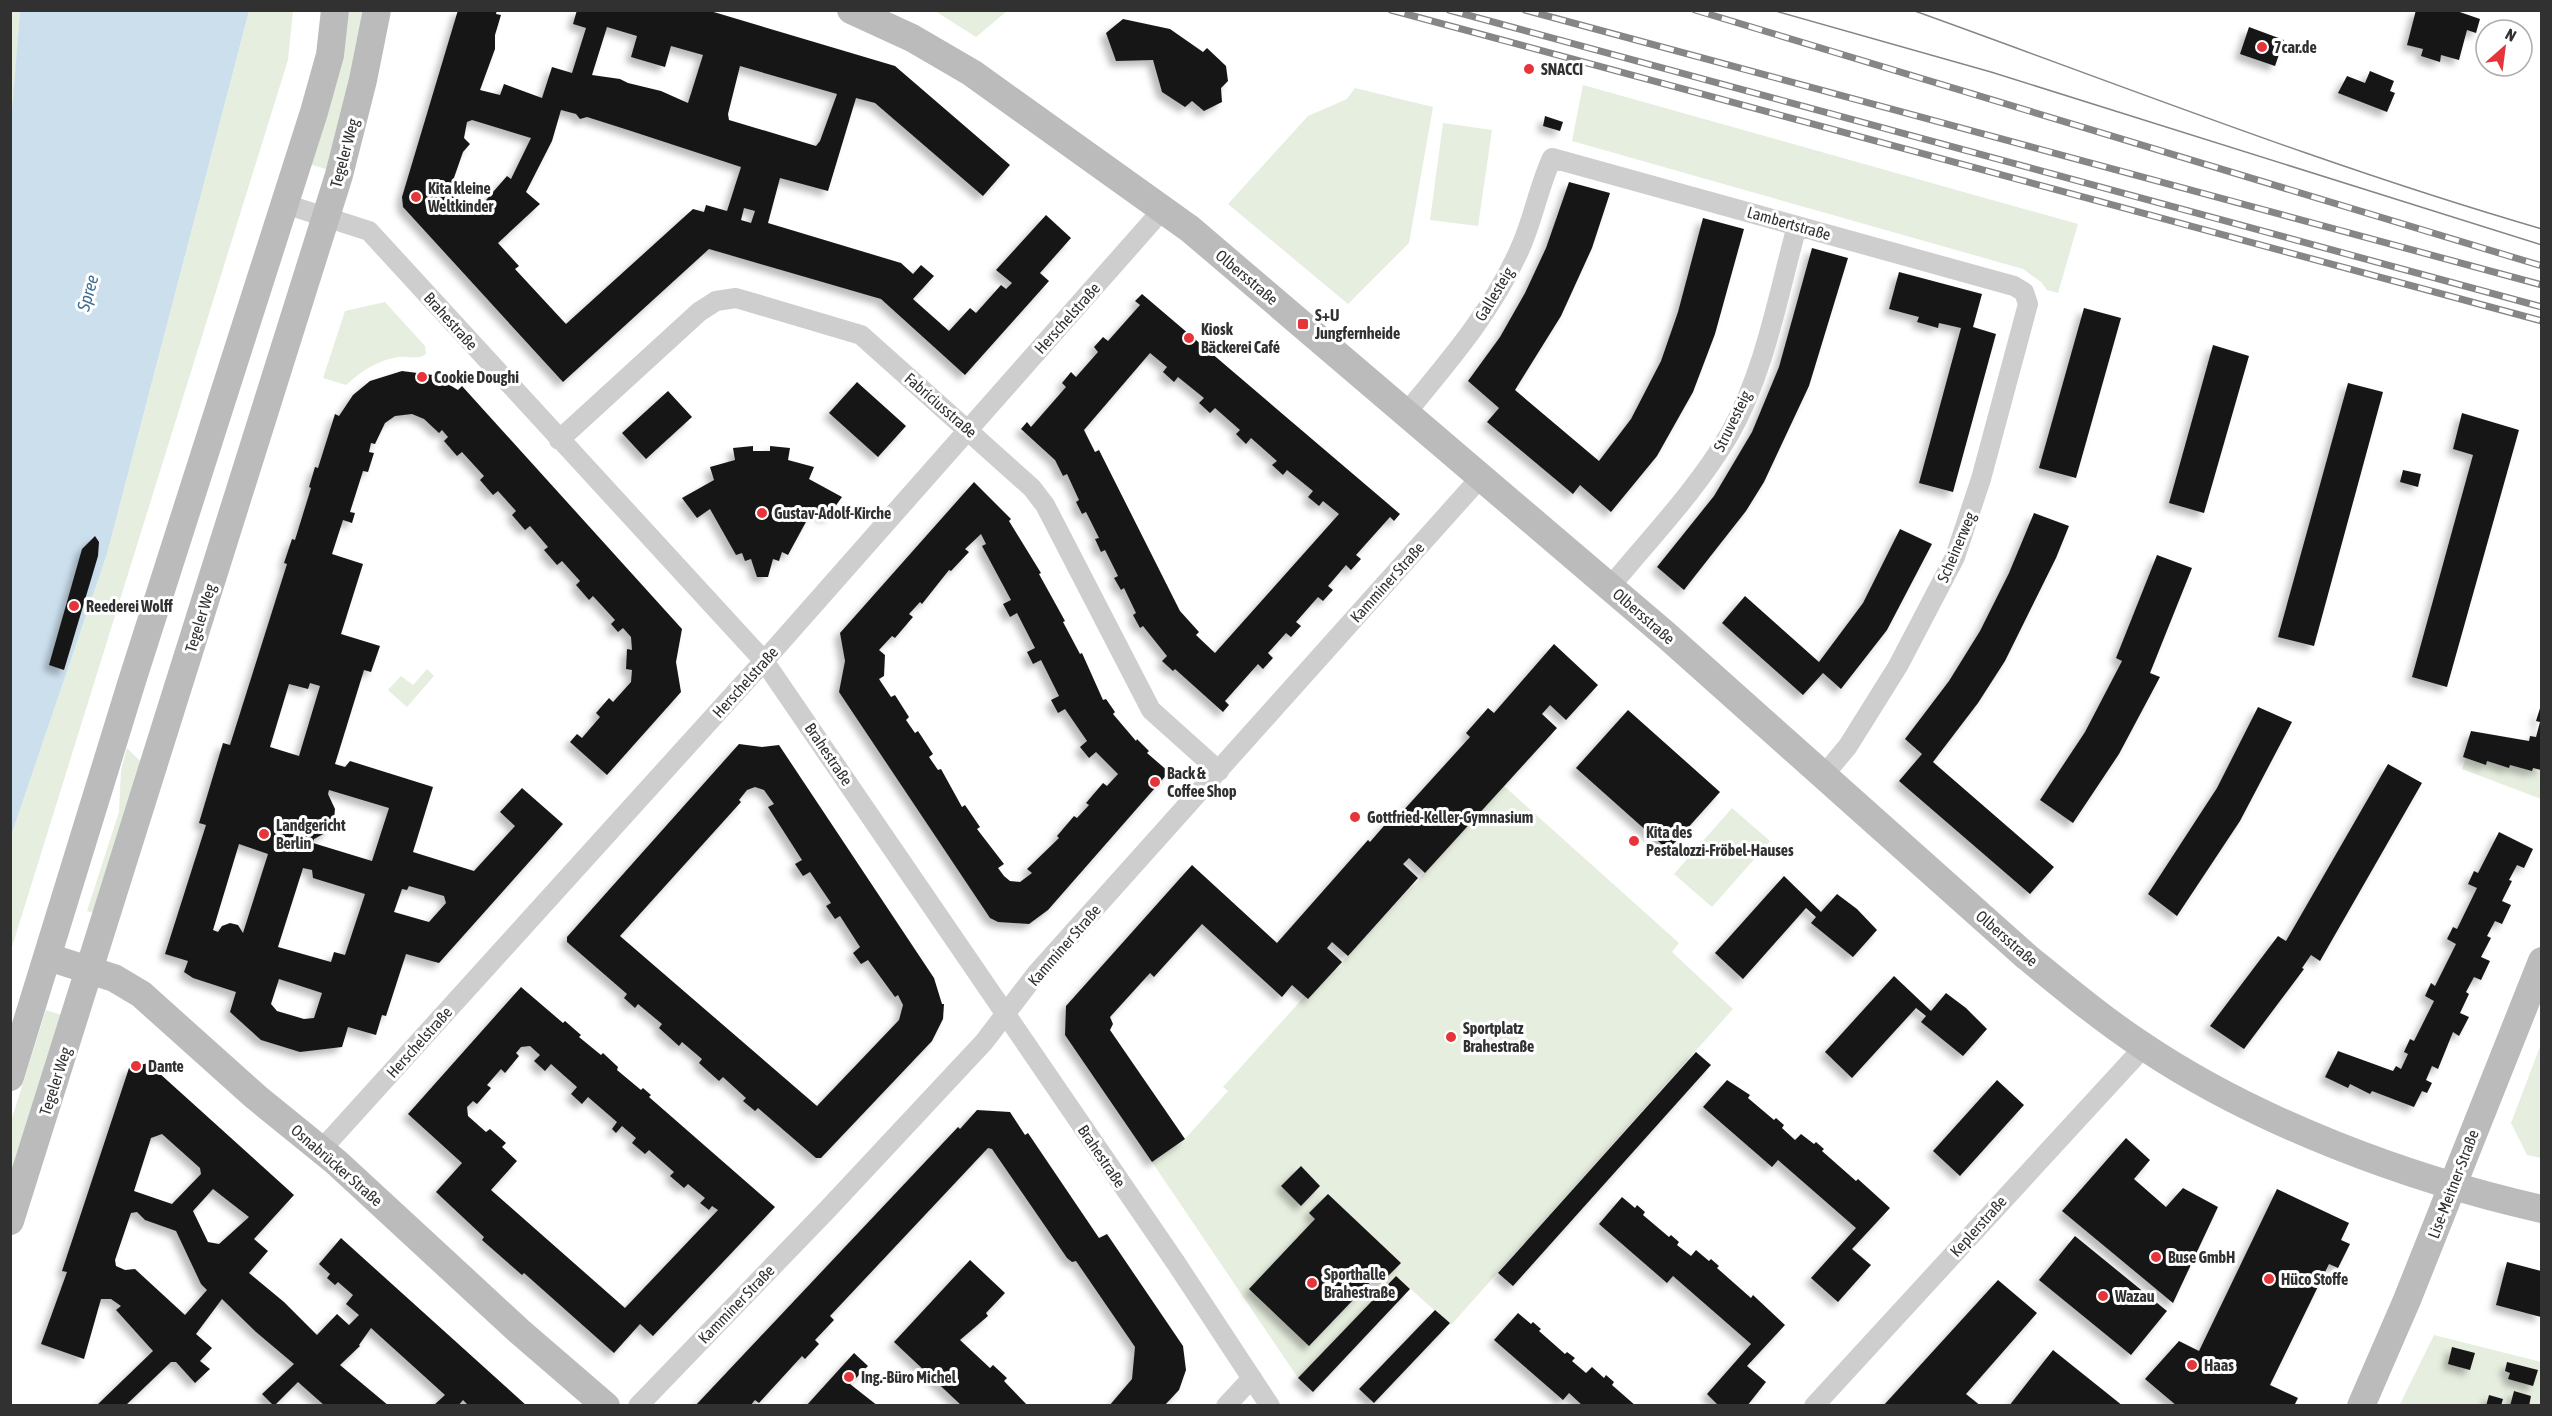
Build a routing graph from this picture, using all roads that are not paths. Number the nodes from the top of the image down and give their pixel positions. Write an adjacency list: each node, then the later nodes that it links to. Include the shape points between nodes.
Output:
1 (335, 10): 5 (main road, via 330,55)
2 (376, 10): 7 (main road, Tegeler Weg, via 363,80)
3 (851, 10): 6 (main road, Olbersstraße, via 912,38 972,73)
4 (1552, 158): 8 (street, Lambertstraße); 10 (street, Gallesteig, via 1522,243 1492,300 1460,349)
5 (285, 204): 7 (street, Brahestraße); 18 (main road)
6 (1164, 208): 10 (main road, Olbersstraße); 11 (street, Herschelstraße)
7 (326, 217): 12 (street, Brahestraße, via 369,231); 20 (main road, Tegeler Weg)
8 (1797, 226): 9 (street, Lambertstraße); 14 (street, Struvesteig, via 1761,358 1730,433 1688,496)
9 (2024, 292): 17 (street, Scheinerweg, via 2028,304 1982,479 1955,556 1898,666 1848,746)
10 (1406, 413): 13 (main road, Olbersstraße)
11 (968, 429): 12 (street, Fabriciusstraße, via 861,335 726,298 699,312); 15 (street, Herschelstraße); 16 (street, Fabriciusstraße, via 1045,505 1151,710)
12 (560, 440): 15 (street, Brahestraße)
13 (1481, 477): 14 (main road, Olbersstraße); 16 (street, Kamminer Straße)
14 (1610, 587): 17 (main road, Olbersstraße)
15 (765, 661): 21 (street, Brahestraße); 24 (street, Herschelstraße)
16 (1219, 771): 21 (street, Kamminer Straße, via 1036,974)
17 (1824, 775): 22 (main road, Olbersstraße, via 2027,957)
18 (48, 957): 20 (main road, Osnabrücker Straße); 23 (main road)
19 (2541, 962): 25 (main road, Lise-Meitner-Straße)
20 (90, 970): 24 (main road, Osnabrücker Straße, via 141,994); 27 (main road, Tegeler Weg)
21 (1006, 1015): 28 (street, Brahestraße); 30 (street, Kamminer Straße, via 827,1210)
22 (2144, 1047): 25 (main road, Olbersstraße, via 2291,1125 2352,1152); 33 (street, Keplerstraße)
23 (10, 1077)
24 (321, 1150): 29 (main road, Osnabrücker Straße)
25 (2453, 1185): 26 (main road, Olbersstraße); 34 (main road, Lise-Meitner-Straße)
26 (2541, 1209)
27 (10, 1221)
28 (1252, 1378): 31 (street); 32 (street, Brahestraße)
29 (606, 1406)
30 (638, 1406)
31 (1226, 1406)
32 (1270, 1406)
33 (1814, 1406)
34 (2361, 1406)

